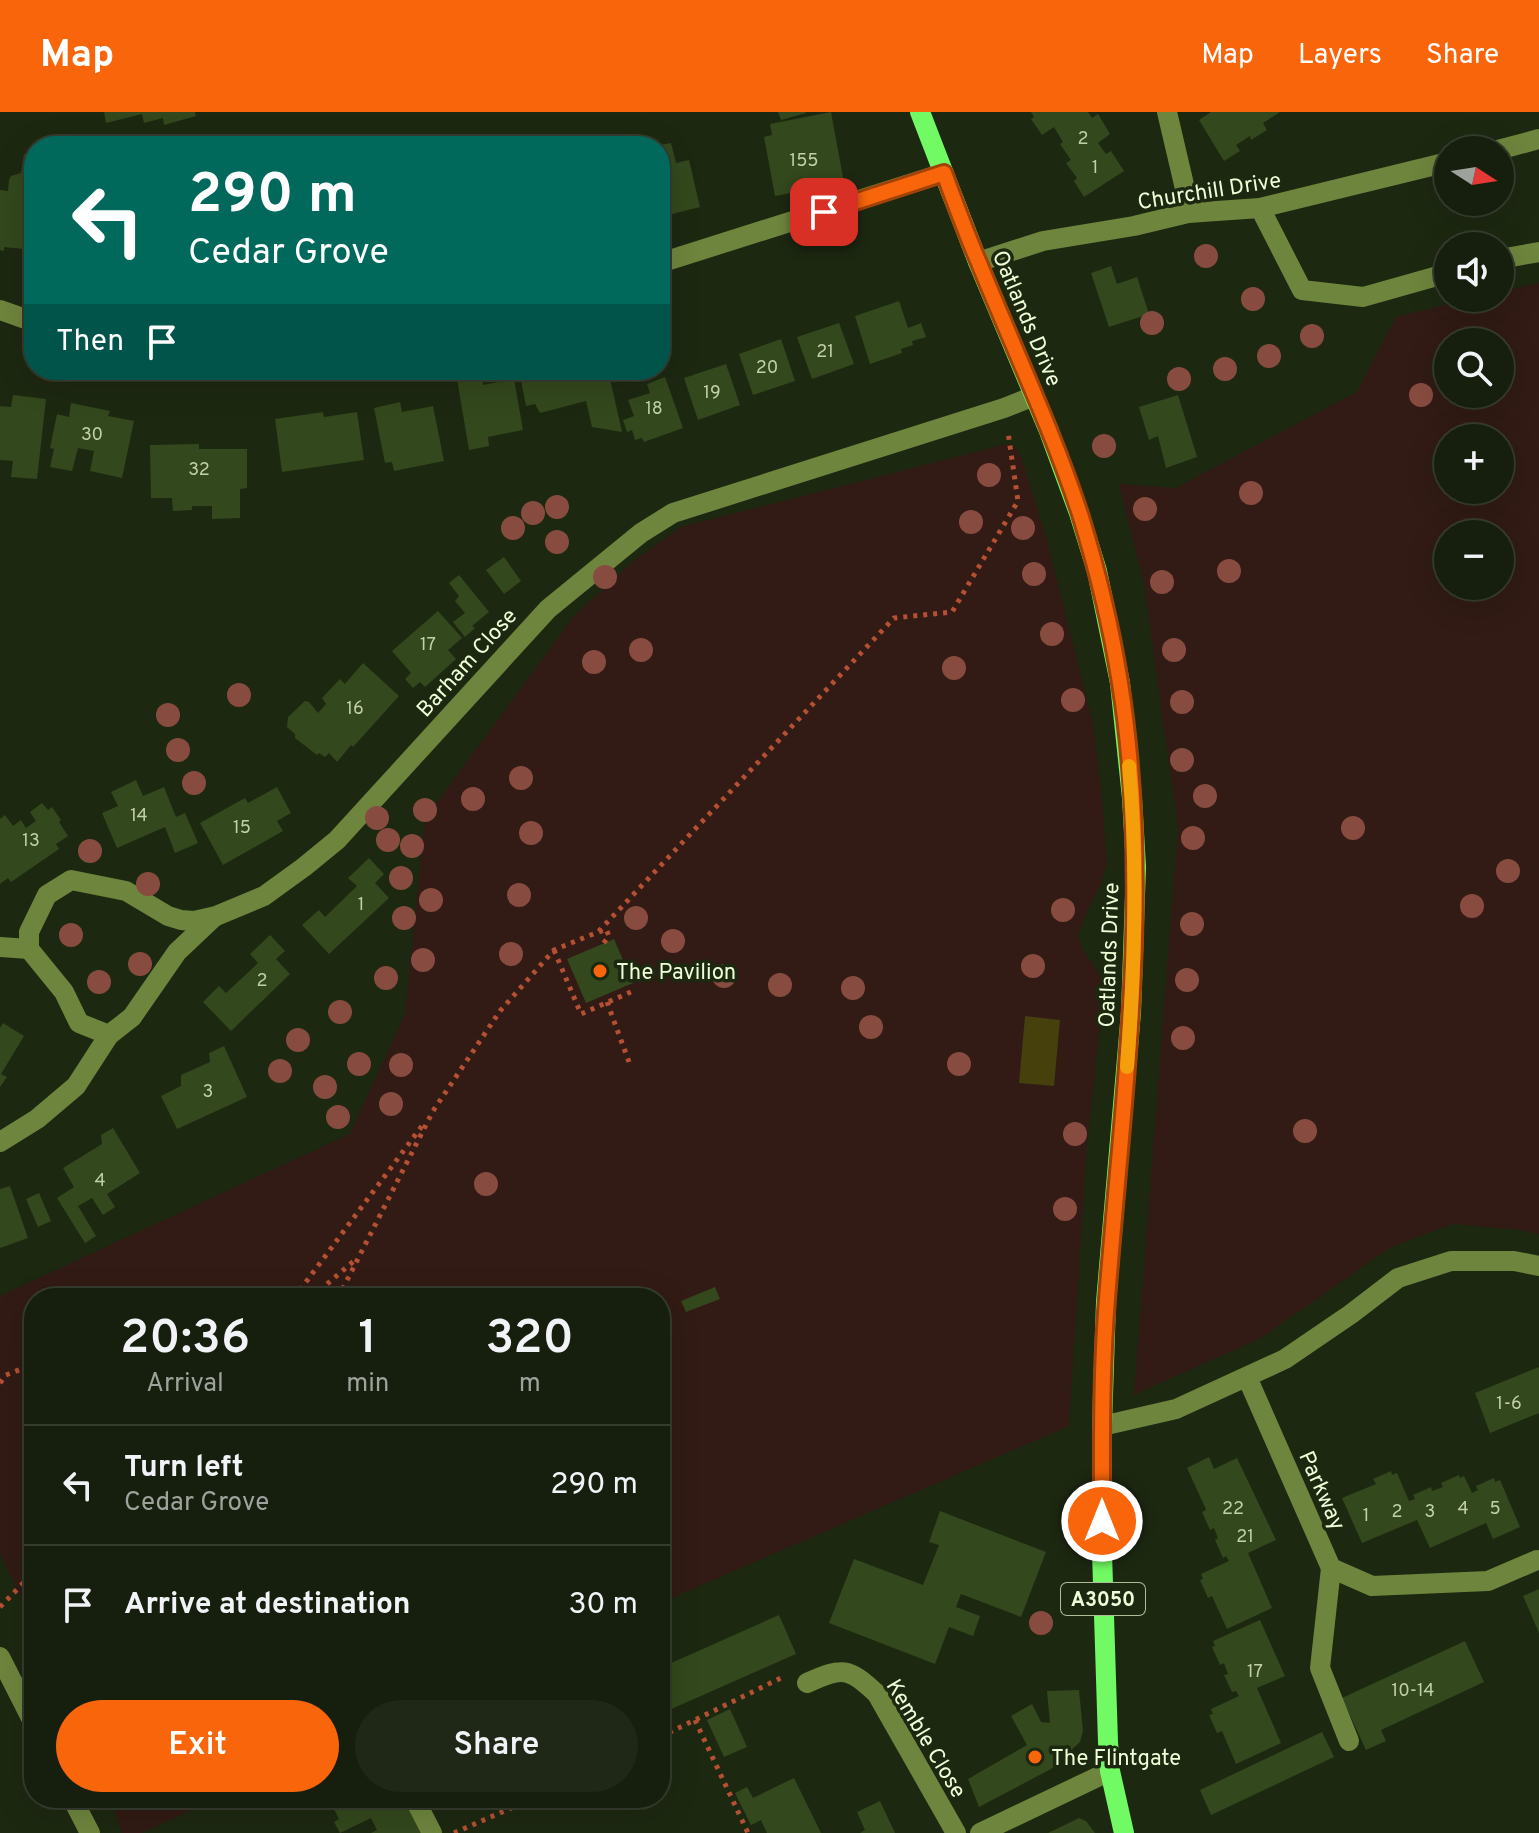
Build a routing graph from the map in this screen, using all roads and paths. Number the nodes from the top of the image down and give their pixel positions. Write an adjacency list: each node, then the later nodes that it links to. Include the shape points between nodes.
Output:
1 (920, 112): 6 (main road, Oatlands Drive / A3050)
2 (1167, 112): 8 (street)
3 (1539, 139): 4 (street)
4 (1514, 146)
5 (1434, 165): 7 (street, Churchill Drive)
6 (944, 173): 11 (street); 12 (main road, Oatlands Drive / A3050)
7 (1260, 208): 8 (street, Churchill Drive); 13 (street, via 1302,290 1363,297)
8 (1188, 213): 12 (street, Churchill Drive, via 1043,241)
9 (1539, 252): 10 (street)
10 (1514, 256)
11 (670, 260)
12 (978, 262): 16 (main road, Oatlands Drive / A3050)
13 (1434, 277)
14 (0, 310): 15 (street)
15 (24, 318)
16 (1034, 396): 17 (street, Barham Close); 36 (main road, Oatlands Drive / A3050, via 1097,571 1120,683 1132,798 1136,867 1131,1012 1106,1302)
17 (1004, 408): 18 (street, Barham Close, via 673,513 641,533 548,609 337,840 264,896); 21 (path, via 1018,501 952,612 894,618 598,932)
18 (216, 916): 20 (street, Barham Close, via 181,920 126,891 71,880 47,895 29,932); 24 (street, via 177,952 132,1017)
19 (0, 947): 20 (street)
20 (29, 949): 24 (street, via 64,992 79,1023)
21 (554, 950): 23 (path, via 581,1014); 26 (path, via 500,1011)
22 (633, 991): 23 (path)
23 (607, 1002): 25 (path)
24 (109, 1035): 27 (street, via 76,1086)
25 (629, 1062)
26 (433, 1111): 28 (path); 30 (path)
27 (0, 1142)
28 (358, 1258): 31 (path); 32 (path)
29 (1539, 1266): 34 (street, via 1451,1261 1398,1278 1285,1359)
30 (301, 1288)
31 (322, 1288)
32 (343, 1288)
33 (24, 1368): 35 (path)
34 (1247, 1377): 36 (street, via 1176,1409); 38 (street, Parkway)
35 (0, 1383)
36 (1102, 1426): 47 (main road, Oatlands Drive / A3050)
37 (1537, 1560): 38 (street, via 1488,1581 1430,1584 1372,1586)
38 (1331, 1568): 46 (street, via 1320,1668)
39 (24, 1582): 40 (path)
40 (0, 1607)
41 (0, 1657): 43 (street)
42 (807, 1683): 44 (path, via 796,1670); 55 (street, Kemble Close, via 835,1671 858,1676 877,1694)
43 (24, 1704)
44 (695, 1720): 45 (path); 54 (path)
45 (670, 1732)
46 (1349, 1741)
47 (1110, 1771): 56 (street); 57 (main road, Oatlands Drive / A3050)
48 (77, 1808): 51 (street)
49 (419, 1808): 52 (street)
50 (511, 1808): 53 (path)
51 (90, 1833)
52 (432, 1833)
53 (454, 1833)
54 (748, 1833)
55 (956, 1833)
56 (980, 1833)
57 (1124, 1833)

